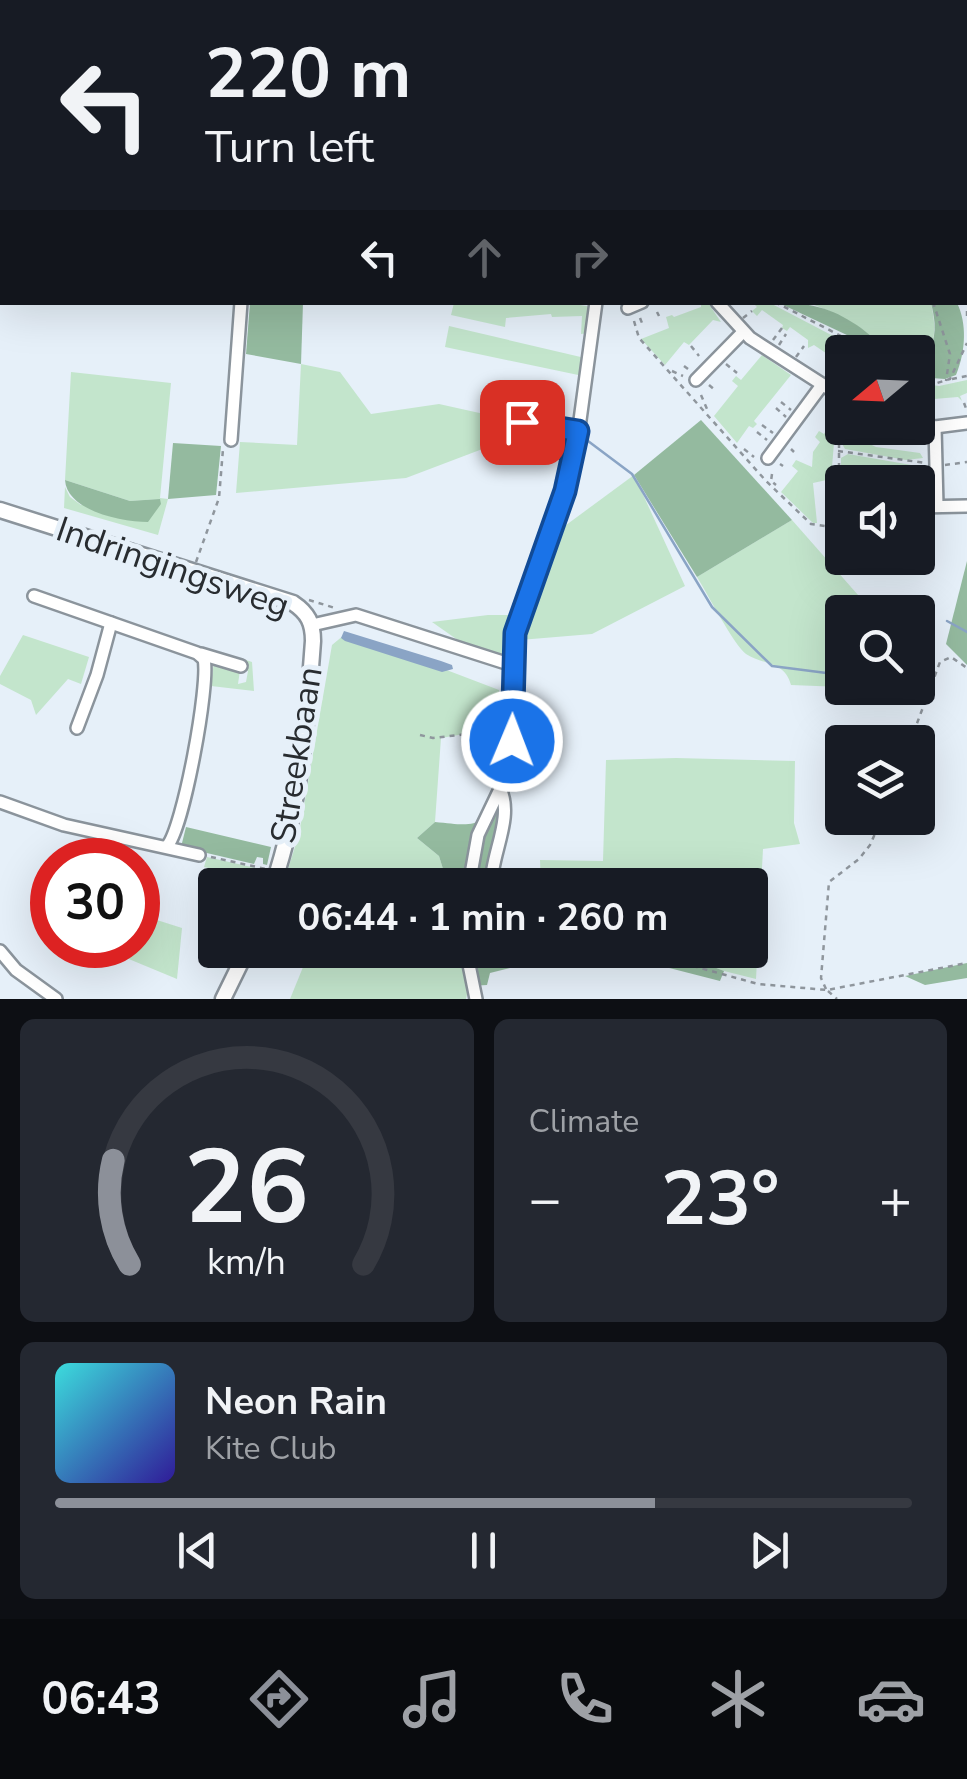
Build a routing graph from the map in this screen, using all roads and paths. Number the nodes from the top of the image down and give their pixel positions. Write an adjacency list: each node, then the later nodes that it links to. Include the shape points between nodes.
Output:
1 (241, 305): 49 (street)
2 (596, 305): 45 (street)
3 (635, 305): 7 (street)
4 (720, 305): 12 (street)
5 (781, 305): 14 (path)
6 (934, 305): 27 (path, via 950,354)
7 (628, 308)
8 (752, 311): 9 (path)
9 (744, 317)
10 (634, 321): 28 (path, via 639,338)
11 (782, 328): 15 (path)
12 (742, 332): 28 (street); 29 (street)
13 (786, 334): 18 (path)
14 (839, 335)
15 (772, 341)
16 (967, 343): 27 (path)
17 (691, 346): 20 (path)
18 (779, 346)
19 (804, 346): 21 (path)
20 (700, 356)
21 (797, 356)
22 (726, 364): 25 (path)
23 (684, 366): 28 (path)
24 (672, 371): 28 (path)
25 (737, 373)
26 (967, 376): 27 (path)
27 (948, 380): 30 (path)
28 (692, 382): 32 (path); 33 (path); 33 (path); 37 (path)
29 (822, 384): 31 (street); 53 (street)
30 (935, 384)
31 (825, 386)
32 (715, 390)
33 (694, 400): 53 (path)
34 (781, 402): 38 (path)
35 (964, 403): 39 (path)
36 (776, 408): 40 (path)
37 (708, 409)
38 (791, 410)
39 (967, 411)
40 (786, 417)
41 (522, 422): 45 (lane)
42 (967, 422): 44 (street)
43 (762, 425): 47 (path)
44 (935, 427): 60 (street)
45 (578, 431): 69 (street, via 565,491 519,618)
46 (757, 432): 48 (path)
47 (773, 434)
48 (767, 440)
49 (227, 441): 64 (path, via 219,498)
50 (840, 445): 52 (path)
51 (744, 449): 53 (path)
52 (838, 451): 55 (path); 56 (path)
53 (764, 461): 58 (path)
54 (967, 462): 57 (path)
55 (929, 464)
56 (838, 465)
57 (943, 466)
58 (766, 481): 59 (path, via 772,474); 63 (path, via 811,524)
59 (776, 485)
60 (937, 506): 61 (street)
61 (967, 506)
62 (0, 510): 67 (street, Indringingsweg, via 293,603)
63 (825, 526)
64 (196, 564)
65 (34, 596): 66 (street)
66 (111, 623): 68 (street); 73 (street)
67 (312, 625): 69 (street, Indringingsweg, via 356,615); 82 (street, Streekbaan, via 302,768)
68 (197, 652): 70 (street); 79 (street, via 206,669 194,751)
69 (512, 664): 74 (street)
70 (241, 666)
71 (967, 668): 72 (path, via 951,657 940,662)
72 (916, 725)
73 (77, 728)
74 (512, 730): 75 (path); 76 (street)
75 (420, 735)
76 (500, 790): 83 (street, via 480,830); 84 (street, via 505,811)
77 (0, 802): 79 (street, via 64,825)
78 (875, 835): 90 (path, via 859,859 829,882 822,978)
79 (167, 846): 80 (street)
80 (199, 855): 81 (path)
81 (264, 868)
82 (277, 868)
83 (472, 868)
84 (492, 868)
85 (0, 951): 91 (street)
86 (967, 963): 90 (path)
87 (239, 968): 92 (street)
88 (470, 968): 93 (street)
89 (698, 968): 90 (path, via 748,982)
90 (827, 990): 94 (path)
91 (56, 999)
92 (224, 999)
93 (476, 999)
94 (837, 999)

